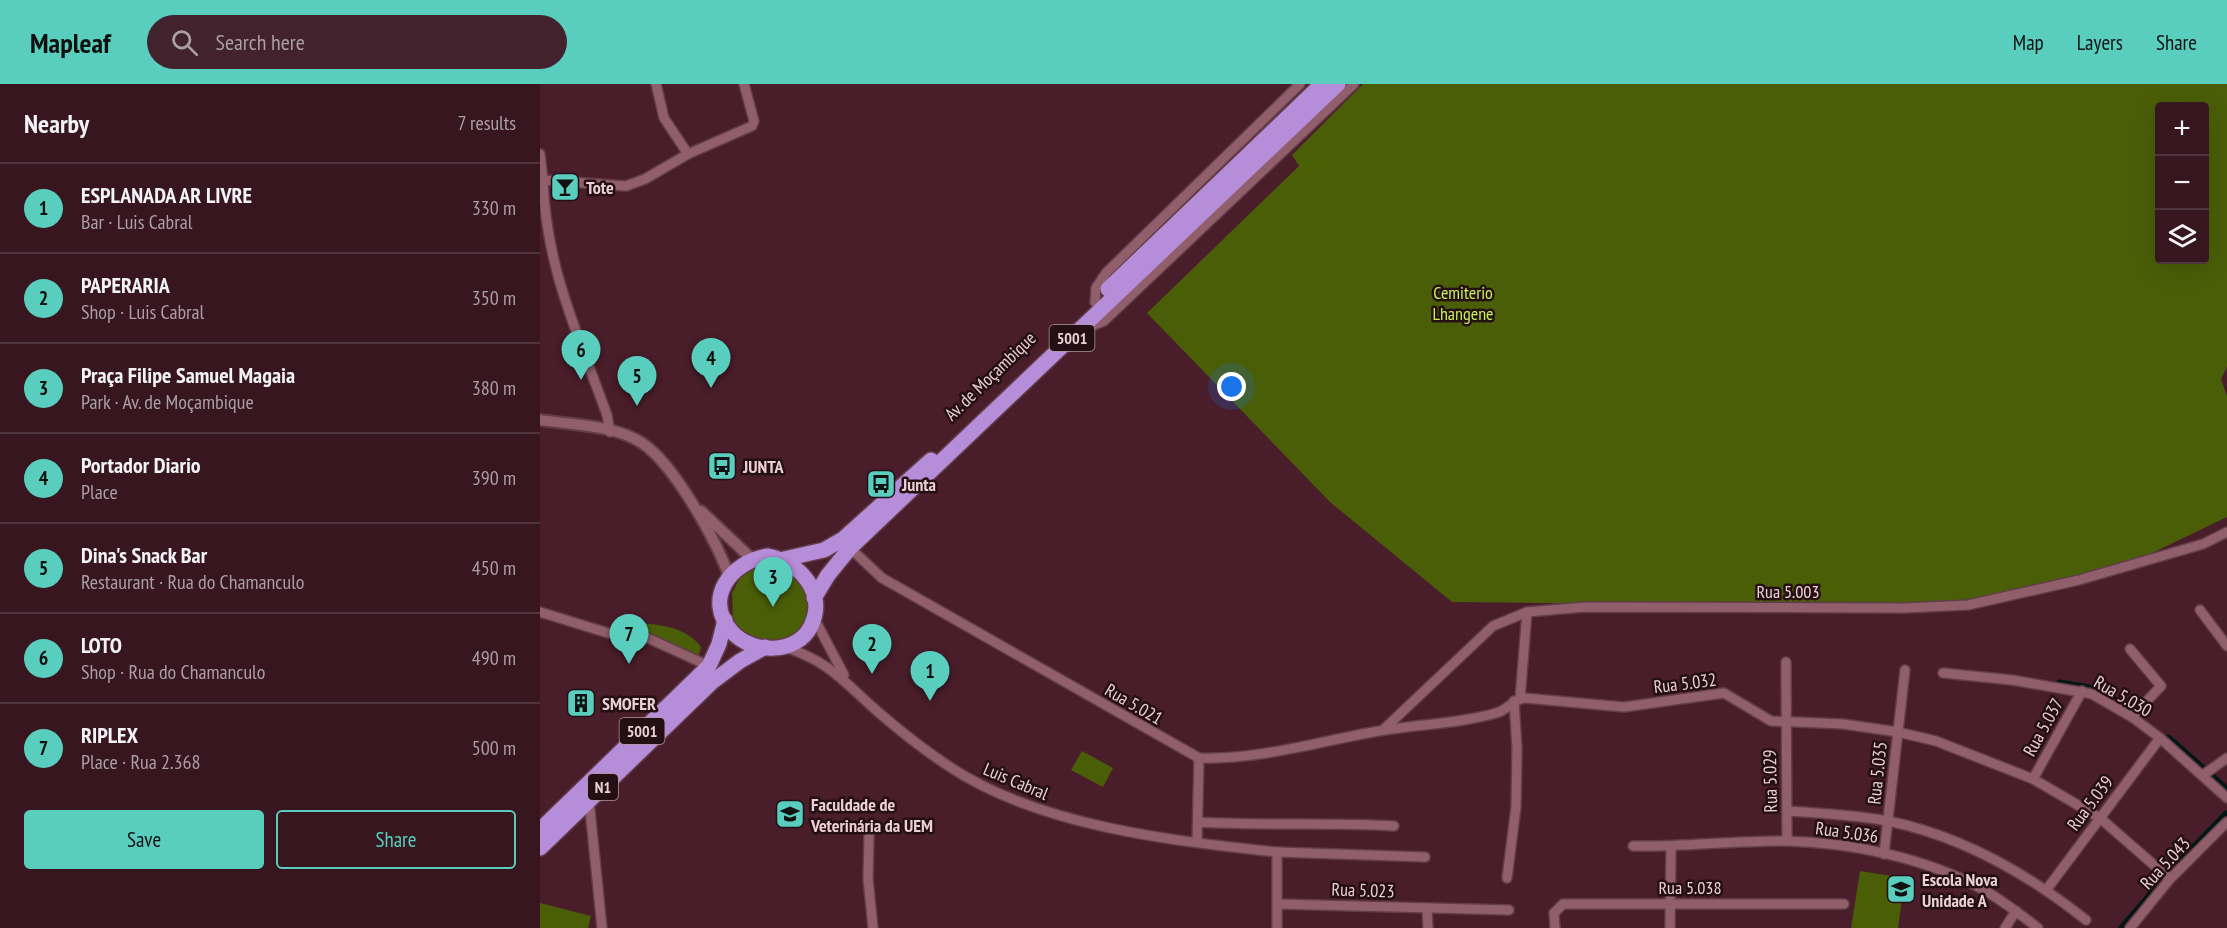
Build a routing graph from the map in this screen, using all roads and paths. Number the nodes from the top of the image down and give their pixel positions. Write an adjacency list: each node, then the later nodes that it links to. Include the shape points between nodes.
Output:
1 (656, 84): 8 (street, via 664,118)
2 (744, 84): 8 (street, via 752,126)
3 (1300, 84): 10 (street, via 1100,279)
4 (1322, 84): 10 (highway, Av. de Moçambique / 5001)
5 (1338, 84): 11 (highway, Av. de Moçambique / 5001)
6 (1354, 84): 11 (street, via 1104,321)
7 (540, 154): 9 (street)
8 (688, 154): 9 (street, via 626,186)
9 (543, 176): 13 (street, via 546,230 560,286)
10 (1095, 302): 18 (highway, Av. de Moçambique / 5001, via 971,423 843,539 824,550)
11 (1082, 329): 16 (highway, Av. de Moçambique / 5001)
12 (540, 420): 13 (street)
13 (610, 432): 14 (street, via 642,443 657,456)
14 (692, 503): 17 (street); 19 (street)
15 (2227, 532): 23 (street, Rua 5.003, via 2203,544 2079,580 1968,605 1585,607)
16 (850, 548): 20 (highway, Av. de Moçambique / 5001); 43 (street, Rua 5.021, via 882,578)
17 (752, 559): 18 (highway); 19 (highway)
18 (783, 559): 20 (highway, via 804,575)
19 (729, 576): 25 (highway, 5001, via 721,605)
20 (814, 598): 24 (highway)
21 (2200, 610): 26 (street)
22 (540, 612): 31 (street, via 608,633 641,635)
23 (1527, 612): 36 (street); 40 (street, Rua 5.003, via 1493,626)
24 (814, 618): 28 (highway, via 804,636); 34 (street, Luis Cabral, via 831,656)
25 (725, 620): 27 (highway, via 741,640); 31 (highway, 5001)
26 (2227, 646)
27 (765, 647): 28 (highway); 39 (highway, 5001, via 726,670)
28 (785, 647): 34 (street, Luis Cabral, via 824,663)
29 (2130, 649): 37 (street, via 2161,686)
30 (1786, 662): 38 (street, Rua 5.029)
31 (709, 666): 55 (highway, 5001)
32 (1905, 670): 41 (street, Rua 5.035)
33 (1943, 673): 35 (street, Rua 5.030)
34 (852, 686): 58 (street, Luis Cabral, via 922,748 974,782 1057,815)
35 (2082, 691): 37 (street, Rua 5.030); 46 (street, Rua 5.037)
36 (1517, 700): 38 (street, Rua 5.032, via 1624,707 1724,693 1761,717); 40 (street, via 1500,712 1471,719); 65 (street, via 1516,807)
37 (2132, 717): 42 (street, Rua 5.030)
38 (1786, 721): 41 (street, Rua 5.032); 49 (street, Rua 5.029)
39 (665, 727): 48 (highway, N1)
40 (1383, 730): 43 (street, via 1246,756)
41 (1898, 732): 46 (street, Rua 5.032, via 1973,754); 51 (street, Rua 5.035)
42 (2160, 738): 45 (street, Rua 5.030); 50 (street, Rua 5.039)
43 (1199, 758): 52 (street)
44 (2227, 758): 45 (street)
45 (2203, 775): 47 (street, Rua 5.030)
46 (2033, 779): 50 (street, Rua 5.032)
47 (2227, 798)
48 (589, 800): 61 (highway, N1); 75 (street)
49 (1787, 811): 51 (street); 57 (street, Rua 5.029)
50 (2100, 818): 66 (street, Rua 5.032); 67 (street, Rua 5.039)
51 (1888, 821): 63 (street, Rua 5.035); 67 (street, via 1994,858)
52 (1198, 822): 54 (street); 58 (street)
53 (2227, 822): 66 (street, Rua 5.043)
54 (1394, 826)
55 (540, 831)
56 (869, 834): 76 (street)
57 (1787, 841): 60 (street, Rua 5.036); 63 (street, Rua 5.036, via 1840,845)
58 (1197, 842): 62 (street)
59 (1633, 846): 60 (street, Rua 5.036)
60 (1671, 847): 68 (street)
61 (540, 848)
62 (1277, 852): 64 (street); 69 (street)
63 (1884, 854): 73 (street, Rua 5.036, via 1944,872 1982,889)
64 (1425, 858)
65 (1507, 878)
66 (2170, 879): 83 (street, Rua 5.043)
67 (2047, 889): 74 (street)
68 (1670, 903): 70 (street, Rua 5.038); 79 (street, Rua 5.038, via 1563,904 1554,913); 80 (street)
69 (1277, 904): 71 (street, Rua 5.023); 77 (street)
70 (1844, 904)
71 (1427, 908): 72 (street); 78 (street)
72 (1509, 910)
73 (2016, 911): 81 (street); 82 (street, Rua 5.036)
74 (2086, 920)
75 (602, 928)
76 (873, 928)
77 (1277, 928)
78 (1428, 928)
79 (1555, 928)
80 (1670, 928)
81 (2005, 928)
82 (2038, 928)
83 (2130, 928)

